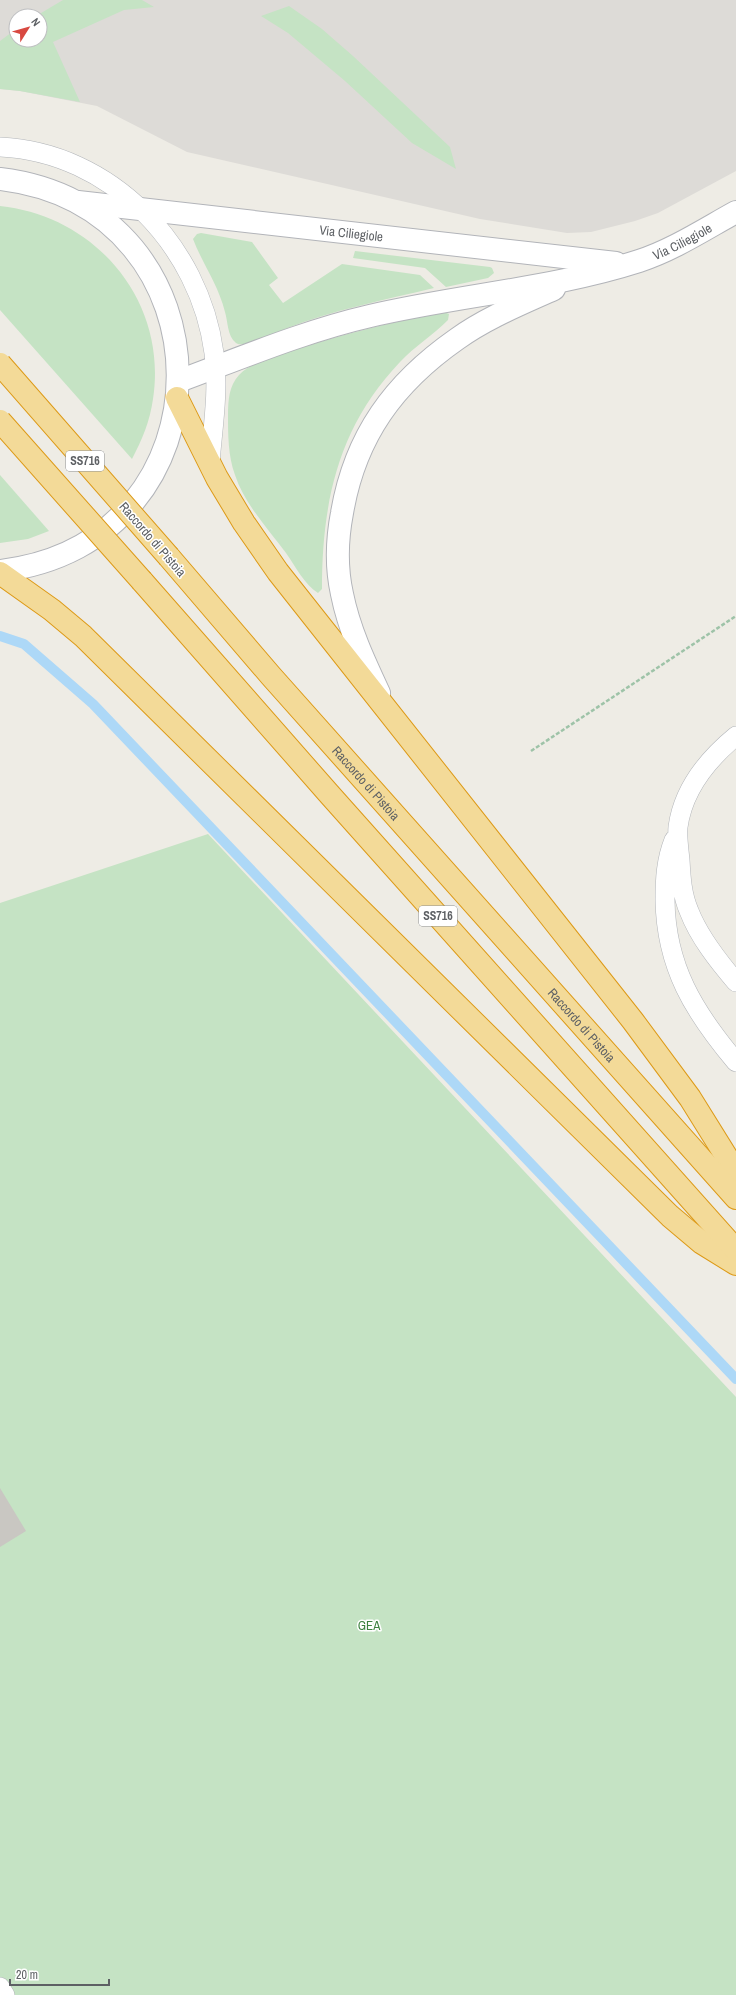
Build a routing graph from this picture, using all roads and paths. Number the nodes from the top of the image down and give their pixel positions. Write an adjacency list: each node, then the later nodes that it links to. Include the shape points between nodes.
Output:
1 (0, 147): 4 (lane, via 26,151 67,163 106,182)
2 (0, 179): 3 (street, Via Ciliegiole, via 29,184)
3 (76, 202): 4 (street, Via Ciliegiole); 10 (street, Via Ciliegiole, via 104,221 128,244 139,256 157,285 174,332)
4 (140, 208): 6 (street, Via Ciliegiole); 9 (lane, via 168,239 191,275 206,315)
5 (736, 212): 6 (street, Via Ciliegiole, via 666,250)
6 (626, 264): 7 (street, Via Ciliegiole)
7 (579, 277): 9 (street, Via Ciliegiole, via 368,316); 15 (street, via 476,327 436,354 403,384 386,405 359,451 350,472 344,498 338,541 339,571 353,633)
8 (0, 364): 22 (highway, Raccordo di Pistoia / SS716, bridge, via 282,688)
9 (216, 367): 10 (street, Via Ciliegiole); 12 (lane)
10 (178, 390): 12 (highway); 13 (street, Via Ciliegiole, via 171,431 159,462 142,490 120,516 93,538 63,554 31,566)
11 (0, 420): 23 (highway, SS716, bridge, via 330,796)
12 (210, 462): 15 (highway, via 244,523 278,572)
13 (0, 572): 24 (highway, via 83,636 670,1216 702,1244)
14 (736, 616): 17 (path)
15 (384, 705): 21 (highway, via 669,1069)
16 (736, 736): 18 (lane, via 704,767 688,794)
17 (531, 751)
18 (678, 827): 19 (lane, via 683,895 689,912 705,942); 20 (lane, via 665,871 666,921 671,951 682,983 698,1010)
19 (736, 982)
20 (736, 1062)
21 (736, 1172)
22 (736, 1198)
23 (736, 1250)
24 (736, 1264)
25 (0, 1987): 26 (lane)
26 (5, 1995)

